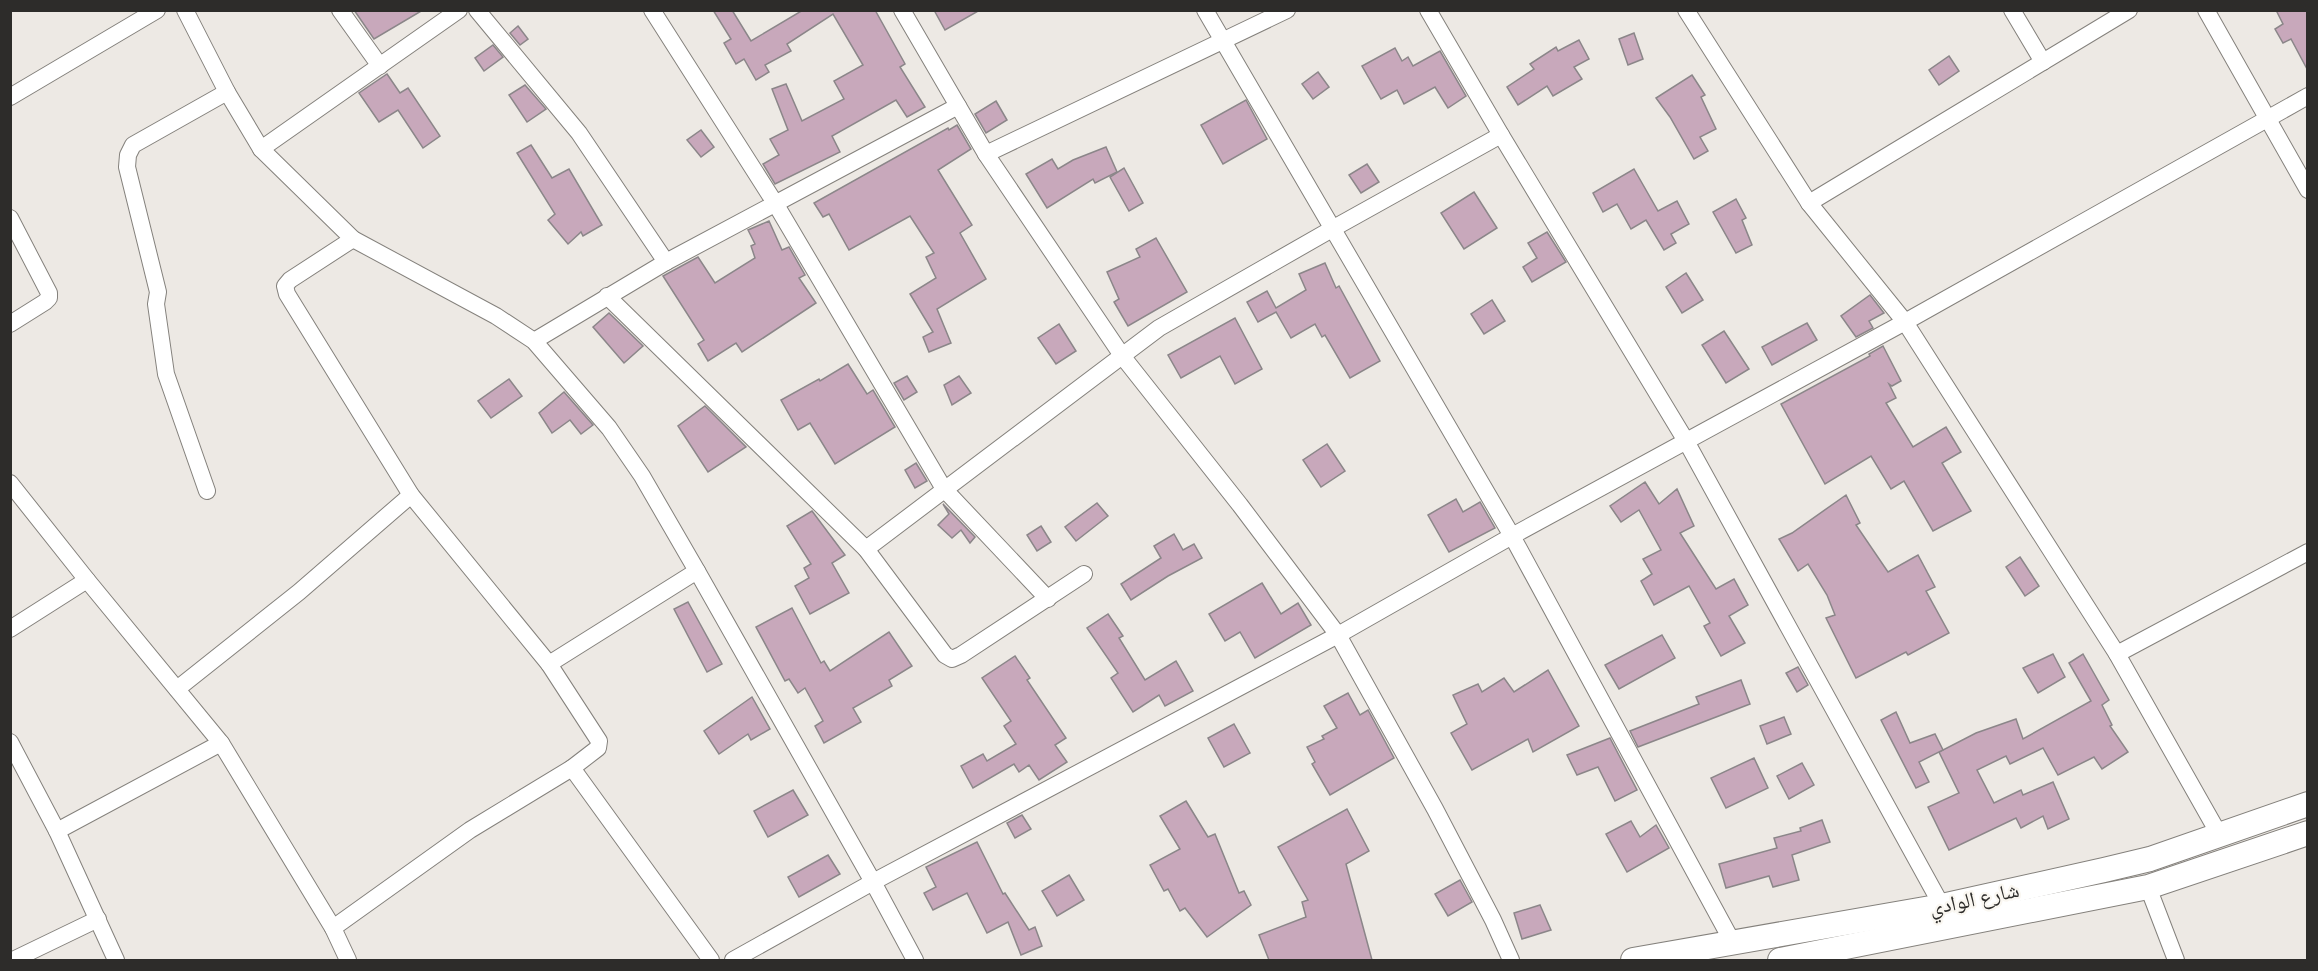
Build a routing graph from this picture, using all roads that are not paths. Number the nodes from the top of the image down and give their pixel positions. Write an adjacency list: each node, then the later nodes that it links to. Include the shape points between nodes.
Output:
1 (157, 10): 20 (street)
2 (184, 10): 18 (street)
3 (340, 10): 17 (street)
4 (459, 10): 17 (street)
5 (477, 10): 32 (street, via 579,133)
6 (652, 10): 28 (street)
7 (902, 10): 21 (street)
8 (1205, 10): 15 (street)
9 (1287, 10): 15 (street)
10 (1428, 10): 23 (street)
11 (1686, 10): 27 (street)
12 (2012, 10): 16 (street)
13 (2129, 10): 16 (street)
14 (2208, 11): 22 (street)
15 (1222, 41): 25 (street); 30 (street)
16 (2043, 62): 27 (street)
17 (380, 66): 24 (street)
18 (227, 92): 24 (street); 41 (street, via 133,145 127,167 158,292 156,304 166,374)
19 (2307, 96): 22 (street)
20 (10, 97)
21 (958, 106): 25 (street); 28 (street)
22 (2269, 119): 26 (street); 34 (street)
23 (1501, 135): 30 (street); 38 (street)
24 (261, 149): 31 (street)
25 (986, 154): 37 (street)
26 (2307, 190)
27 (1809, 203): 34 (street)
28 (775, 204): 32 (street); 40 (street)
29 (10, 218): 35 (street, via 49,298)
30 (1332, 229): 37 (street, via 1159,328); 43 (street)
31 (353, 239): 36 (street, via 496,316); 42 (street, via 285,286)
32 (666, 262): 33 (street)
33 (607, 297): 36 (street); 44 (street)
34 (1905, 322): 38 (street); 52 (street)
35 (10, 324)
36 (534, 341): 46 (street, via 622,447)
37 (1123, 357): 40 (street); 51 (street)
38 (1686, 441): 43 (street); 64 (street)
39 (10, 483): 48 (street)
40 (944, 489): 44 (street); 49 (street)
41 (207, 491)
42 (411, 495): 53 (street); 54 (street, via 299,592)
43 (1512, 536): 51 (street); 67 (street)
44 (866, 549): 49 (street, via 945,655 952,659)
45 (2307, 552): 52 (street)
46 (697, 571): 53 (street); 62 (street)
47 (1084, 574): 49 (street)
48 (87, 580): 50 (street); 54 (street)
49 (1048, 599)
50 (10, 629)
51 (1338, 634): 62 (street); 74 (street, via 1440,819)
52 (2117, 654): 61 (street)
53 (549, 664): 57 (street, via 599,741 598,748)
54 (177, 689): 56 (street)
55 (10, 742): 59 (street)
56 (221, 743): 59 (street); 66 (street)
57 (572, 768): 66 (street, via 470,830); 71 (street)
58 (2307, 804): 61 (main road, شارع الوادي)
59 (57, 831): 65 (street)
60 (2307, 833): 63 (main road, شارع الوادي)
61 (2220, 836): 64 (main road, شارع الوادي, via 2150,859)
62 (873, 882): 72 (street); 73 (street)
63 (2148, 887): 76 (main road, شارع الوادي); 77 (street)
64 (1942, 906): 67 (main road, شارع الوادي)
65 (98, 919): 68 (street); 69 (street)
66 (333, 928): 70 (street)
67 (1733, 943): 75 (main road, شارع الوادي)
68 (13, 960)
69 (116, 960)
70 (348, 960)
71 (711, 960)
72 (733, 960)
73 (915, 960)
74 (1511, 960)
75 (1633, 960)
76 (1780, 960)
77 (2176, 960)

